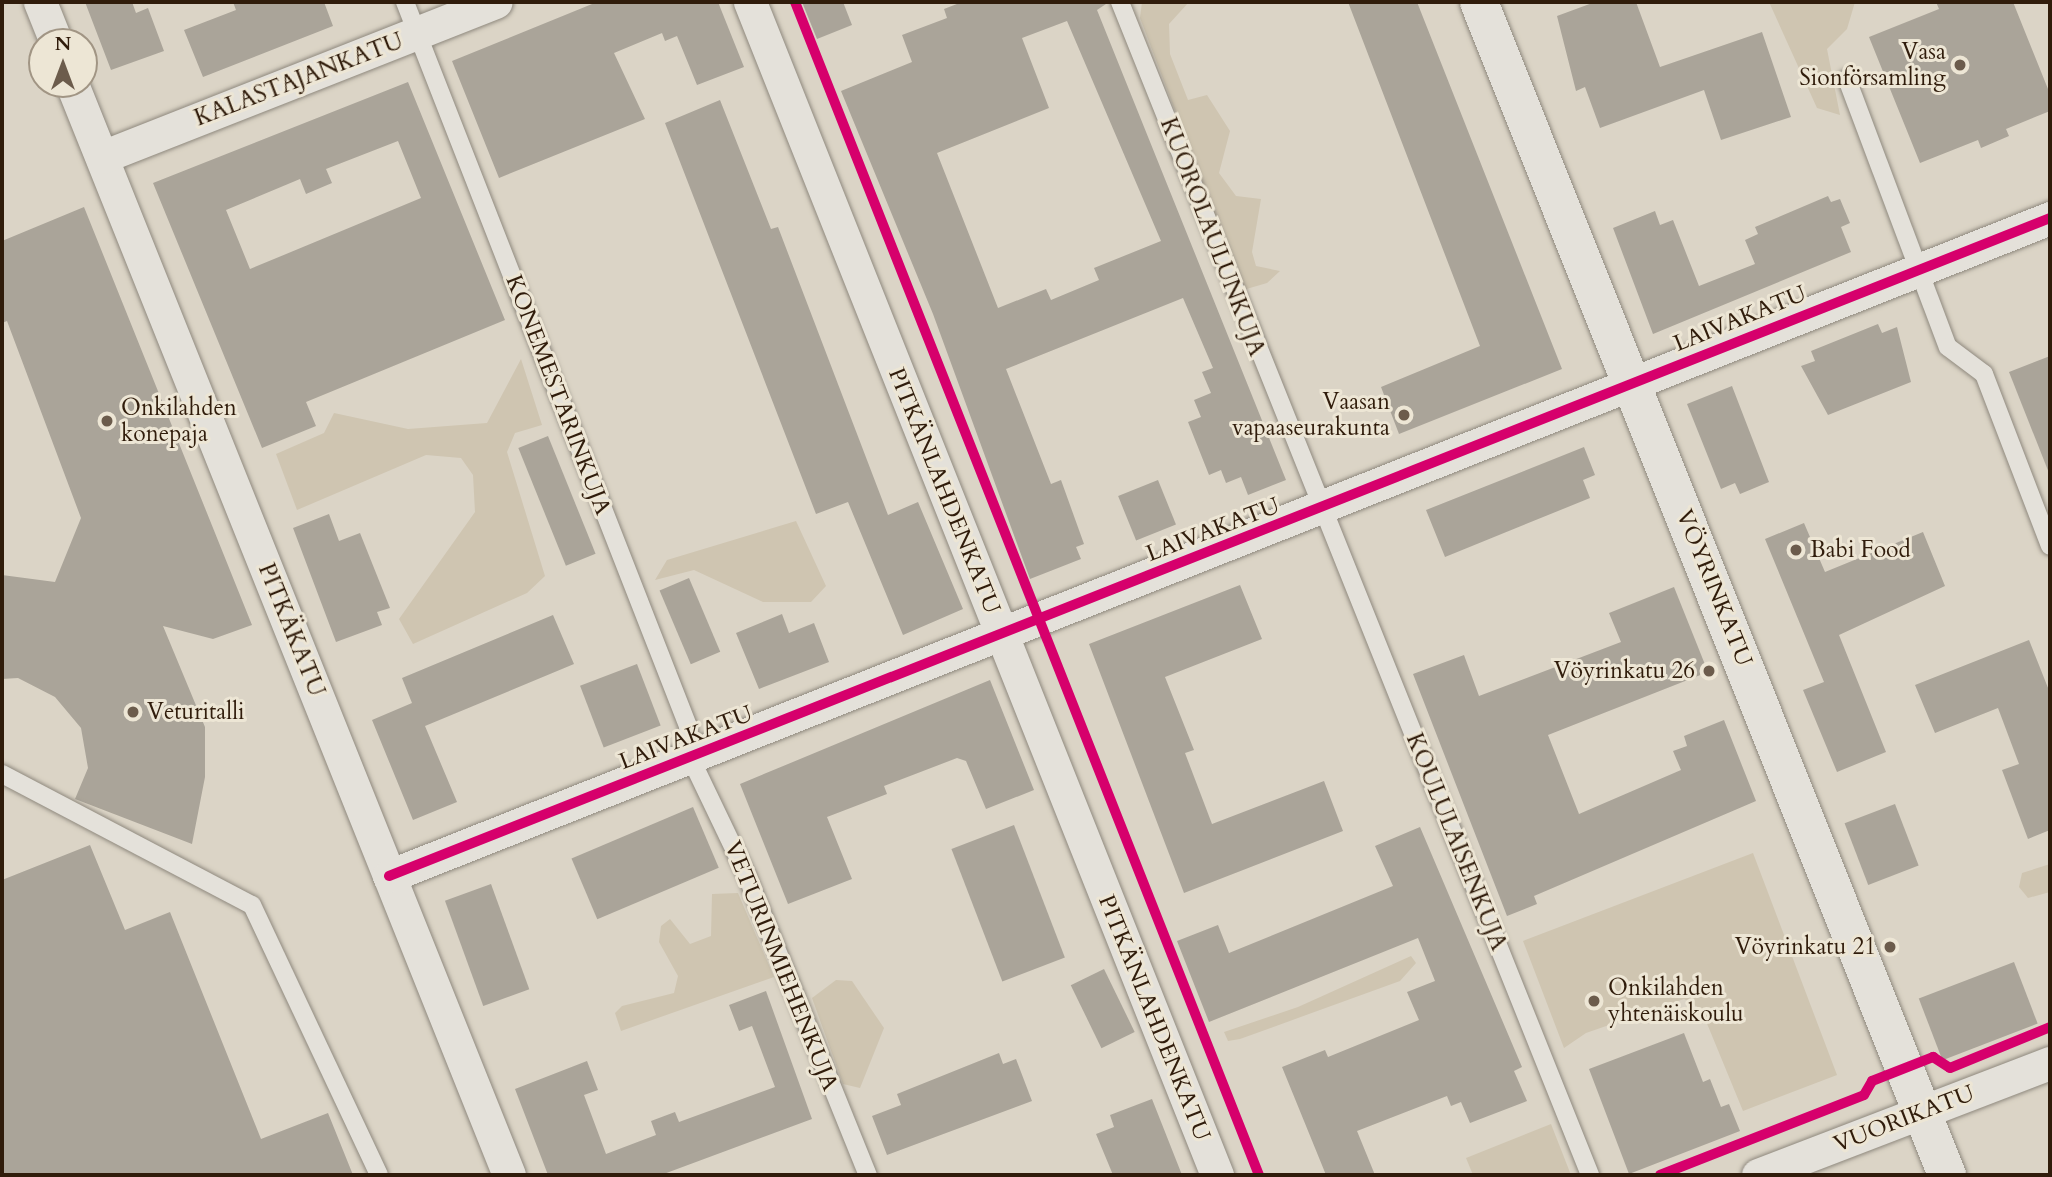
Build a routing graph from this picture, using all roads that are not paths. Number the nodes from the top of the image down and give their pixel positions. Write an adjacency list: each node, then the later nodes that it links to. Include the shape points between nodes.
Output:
1 (40, 2): 7 (street)
2 (405, 2): 8 (lane, KONEMESTARINKUJA)
3 (496, 2): 8 (street, KALASTAJANKATU)
4 (750, 2): 17 (street, PITKÄNLAHDENKATU)
5 (1120, 2): 15 (lane, KUOROLAULUNKUJA)
6 (1479, 2): 14 (main road, VÖYRINKATU)
7 (50, 28)
8 (418, 33): 11 (street, KALASTAJANKATU); 18 (lane, KONEMESTARINKUJA, via 688,726)
9 (1847, 79): 13 (lane)
10 (78, 98): 11 (street, PITKÄKATU)
11 (102, 157): 20 (street, PITKÄKATU)
12 (2050, 218): 13 (street, LAIVAKATU)
13 (1919, 270): 14 (street, LAIVAKATU); 16 (lane, via 1948,347 1984,374)
14 (1633, 384): 15 (street, LAIVAKATU); 22 (main road, VÖYRINKATU)
15 (1322, 510): 17 (street, LAIVAKATU); 27 (lane, KOULULAISENKUJA)
16 (2050, 546)
17 (1001, 635): 18 (street, LAIVAKATU); 26 (street, PITKÄNLAHDENKATU)
18 (691, 758): 20 (street, LAIVAKATU); 25 (lane, VETURINMIEHENKUJA, via 747,876)
19 (2, 774): 23 (lane, via 252,905)
20 (389, 876): 24 (street, PITKÄKATU)
21 (2050, 1063): 22 (street, VUORIKATU)
22 (1921, 1111): 28 (street, VUORIKATU); 29 (main road, VÖYRINKATU)
23 (379, 1175)
24 (509, 1175)
25 (867, 1175)
26 (1217, 1175)
27 (1590, 1175)
28 (1758, 1175)
29 (1947, 1175)

